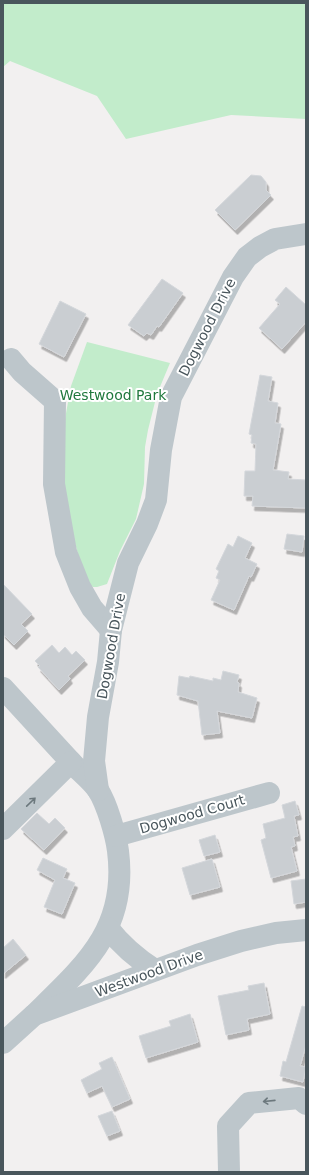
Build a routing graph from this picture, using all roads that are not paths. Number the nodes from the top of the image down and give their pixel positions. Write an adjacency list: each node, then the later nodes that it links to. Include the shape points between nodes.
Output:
1 (306, 234): 3 (street, Dogwood Drive, via 275,238 247,257 232,277 201,336 171,397 161,450 156,500 128,563)
2 (11, 359): 3 (street, via 55,401 54,484 66,552 80,587 92,608)
3 (111, 630): 6 (street, Dogwood Drive, via 94,761)
4 (3, 688): 5 (street)
5 (71, 762): 6 (street); 8 (street, one-way to 5)
6 (98, 790): 9 (street)
7 (269, 793): 9 (street, Dogwood Court)
8 (3, 829)
9 (116, 836): 10 (street, via 120,864 119,886 115,910)
10 (108, 928): 12 (street, via 138,960); 13 (street, via 82,969)
11 (306, 930): 12 (street, Westwood Drive, via 240,941)
12 (156, 970): 13 (street, Westwood Drive)
13 (34, 1015): 14 (street, Westwood Drive)
14 (3, 1043)
15 (306, 1104): 16 (street, one-way to 16, via 299,1098 249,1104 228,1126)
16 (229, 1172)

